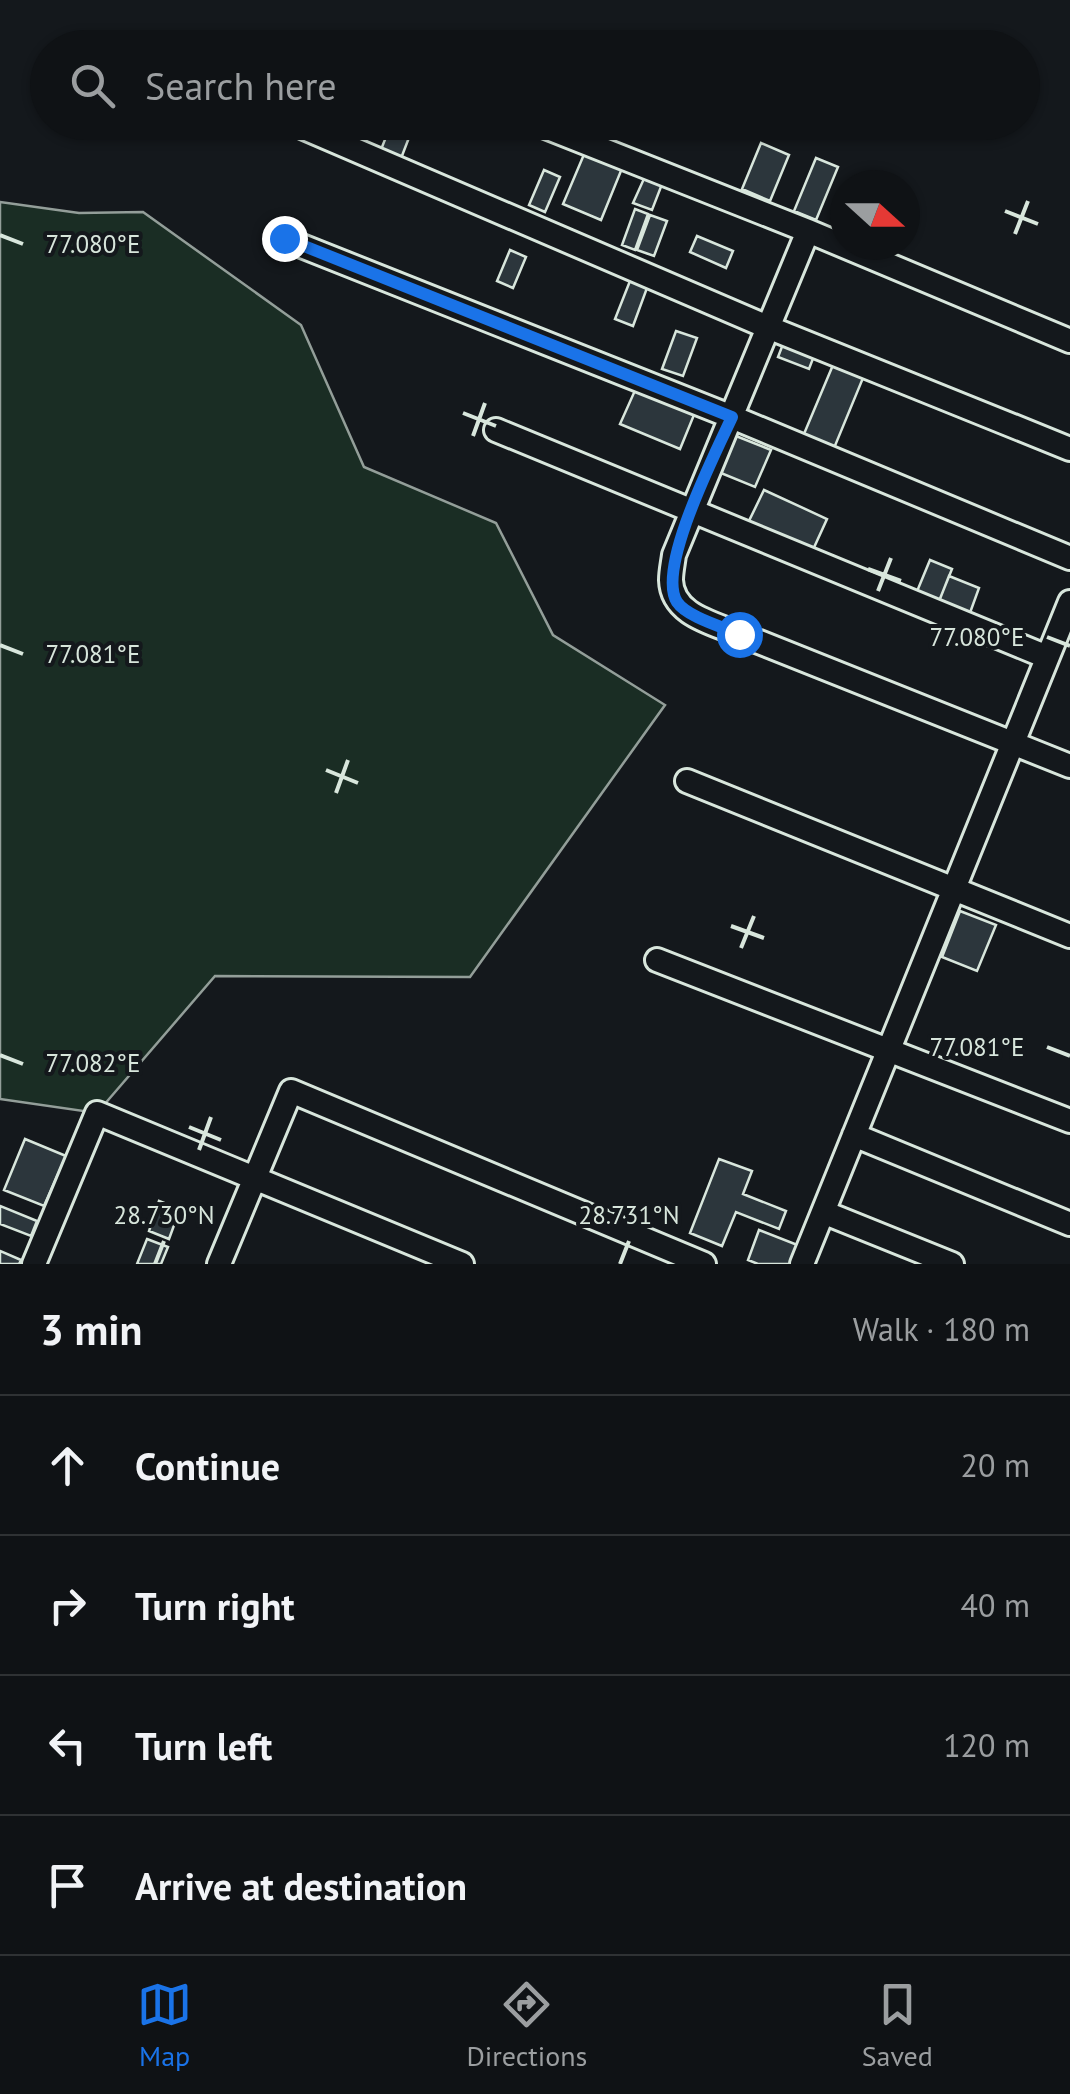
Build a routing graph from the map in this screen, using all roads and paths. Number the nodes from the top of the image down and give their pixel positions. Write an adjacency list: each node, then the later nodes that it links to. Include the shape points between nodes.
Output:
1 (332, 140): 5 (street)
2 (579, 140): 3 (street)
3 (808, 230): 5 (street); 6 (street)
4 (284, 238): 7 (street)
5 (770, 328): 7 (street); 9 (street)
6 (1070, 341)
7 (732, 417): 10 (street); 11 (street)
8 (496, 430): 10 (street)
9 (1070, 450)
10 (692, 510): 13 (street); 14 (street, via 671,581 687,612)
11 (1070, 558)
12 (1070, 602): 13 (street)
13 (1046, 657): 14 (street)
14 (1013, 743): 15 (street); 17 (street)
15 (1070, 766)
16 (687, 781): 17 (street)
17 (953, 891): 18 (street); 20 (street)
18 (1070, 936)
19 (657, 960): 20 (street)
20 (889, 1049): 21 (street); 22 (street)
21 (1070, 1120)
22 (854, 1135): 24 (street); 25 (street)
23 (254, 1180): 26 (street, via 97,1113); 27 (street); 28 (street); 29 (street, via 291,1091)
24 (823, 1212): 30 (street); 31 (street)
25 (1070, 1224)
26 (34, 1264)
27 (218, 1264)
28 (462, 1264)
29 (704, 1264)
30 (802, 1264)
31 (952, 1264)

